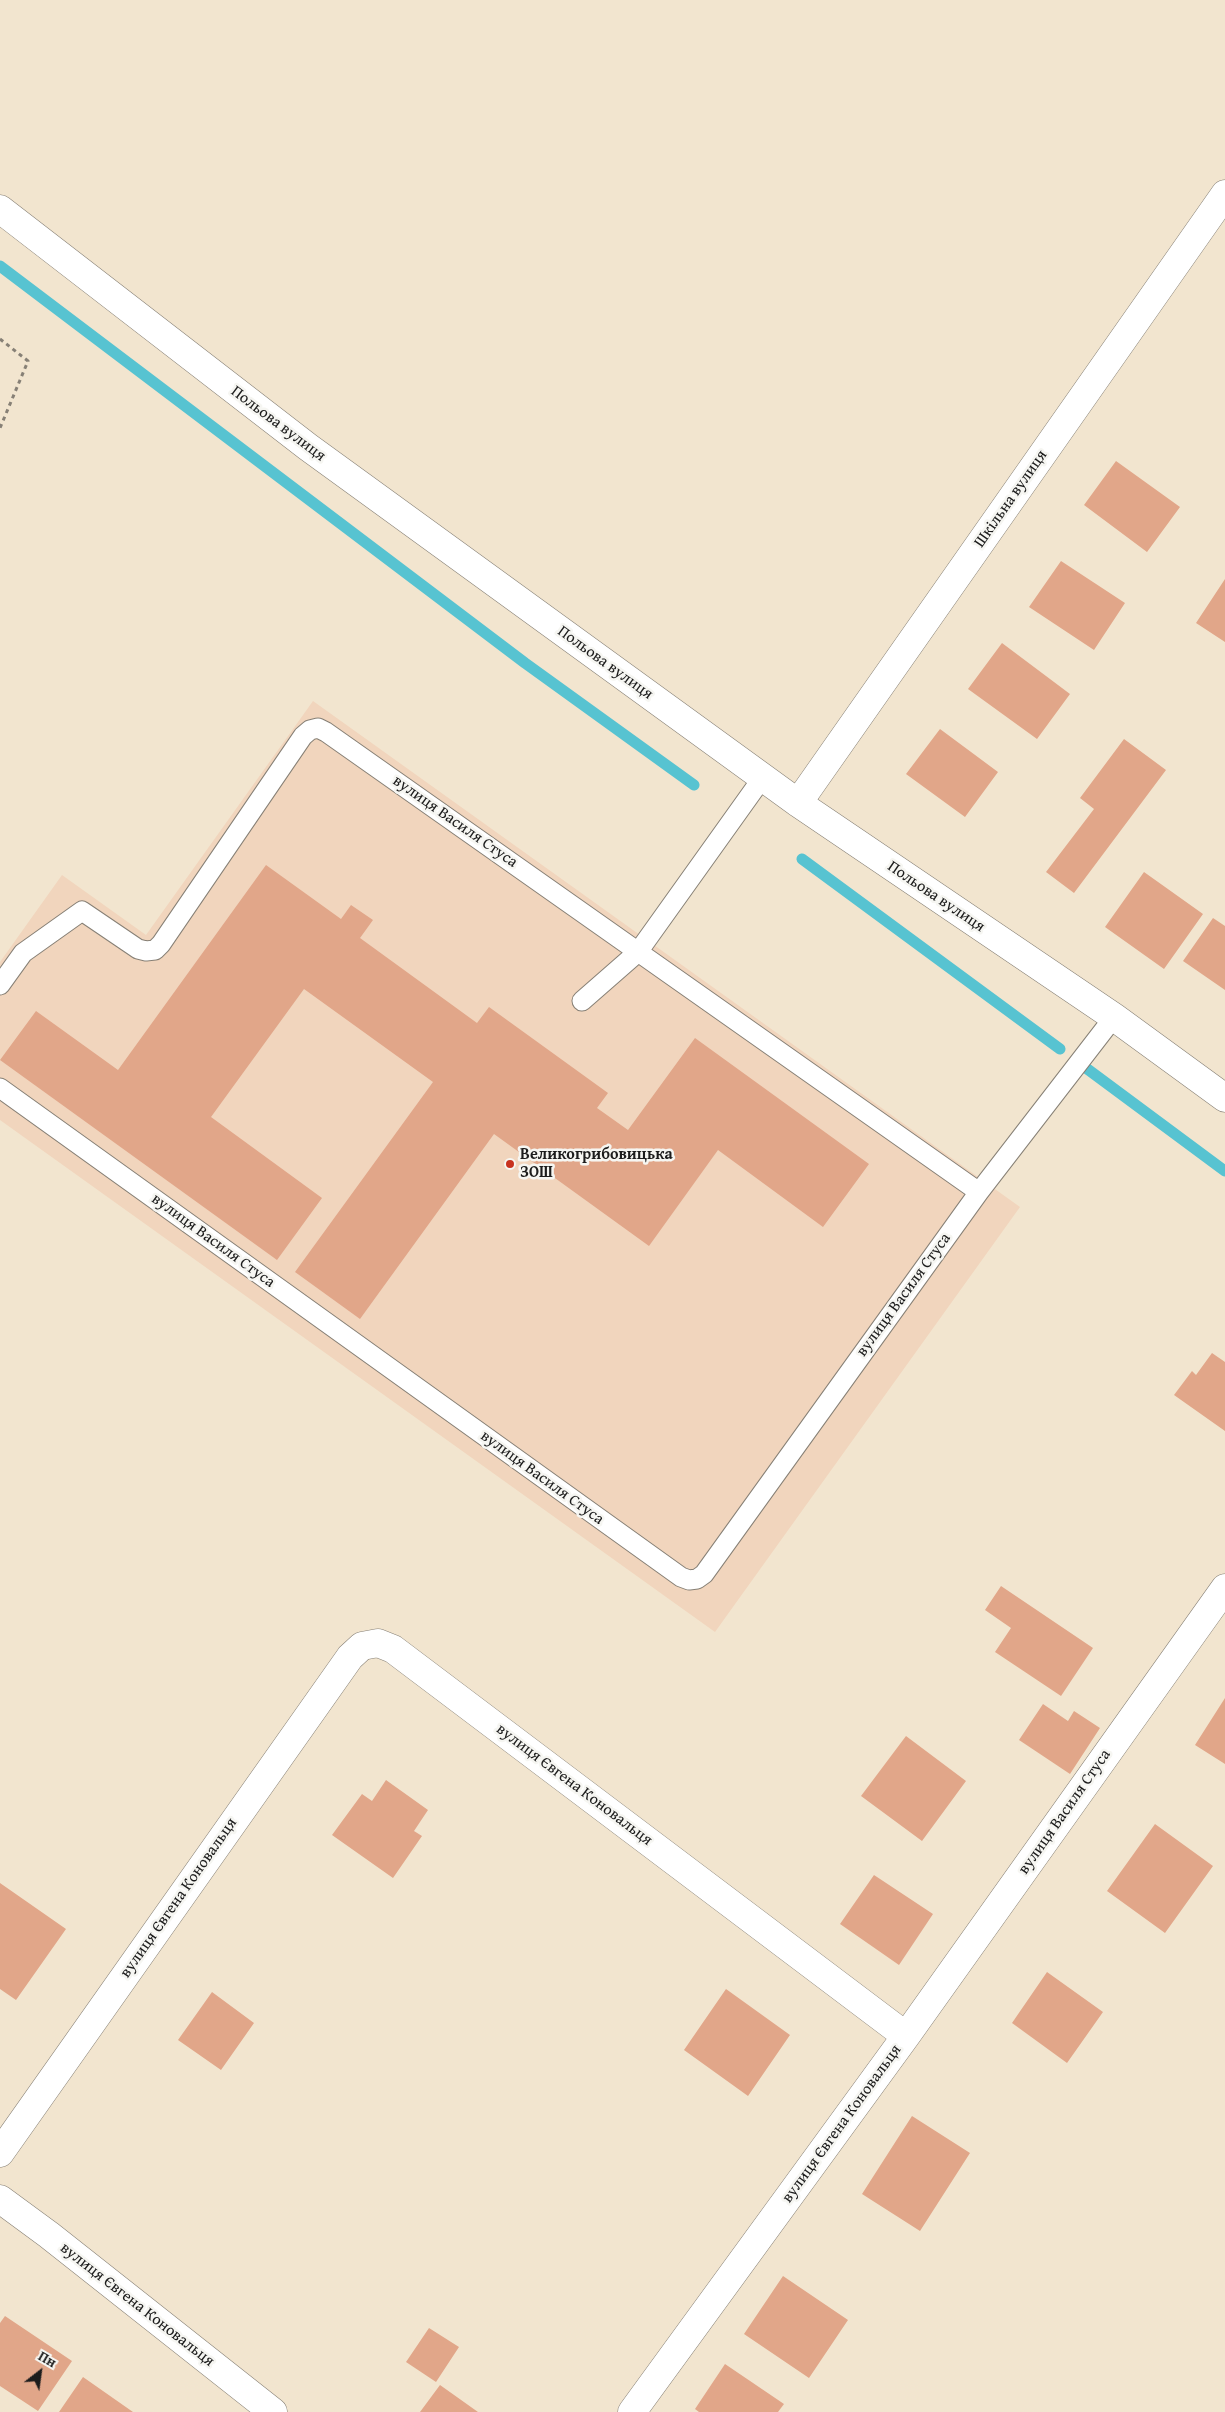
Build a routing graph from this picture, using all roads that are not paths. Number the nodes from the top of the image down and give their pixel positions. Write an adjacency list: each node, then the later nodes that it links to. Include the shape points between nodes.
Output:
1 (1225, 194): 4 (street, Шкільна вулиця)
2 (0, 209): 3 (street, Польова вулиця, via 308,447)
3 (763, 778): 4 (street, Польова вулиця); 5 (lane)
4 (798, 803): 8 (street, Польова вулиця)
5 (638, 952): 6 (lane, вулиця Василя Стуса, via 318,728 303,736 154,950 138,949 82,911 23,953); 7 (lane); 11 (lane, вулиця Василя Стуса)
6 (0, 985)
7 (582, 1001)
8 (1114, 1017): 10 (street, Польова вулиця); 11 (lane, вулиця Василя Стуса)
9 (0, 1088): 11 (lane, вулиця Василя Стуса, via 680,1578 689,1580 704,1574)
10 (1225, 1098)
11 (979, 1192)
12 (1225, 1588): 13 (street, вулиця Василя Стуса)
13 (906, 2036): 14 (street, вулиця Євгена Коновальця, via 393,1649 378,1643 362,1646 350,1656); 17 (street, вулиця Євгена Коновальця)
14 (0, 2152)
15 (0, 2199): 16 (street, вулиця Євгена Коновальця)
16 (273, 2412)
17 (632, 2412)

